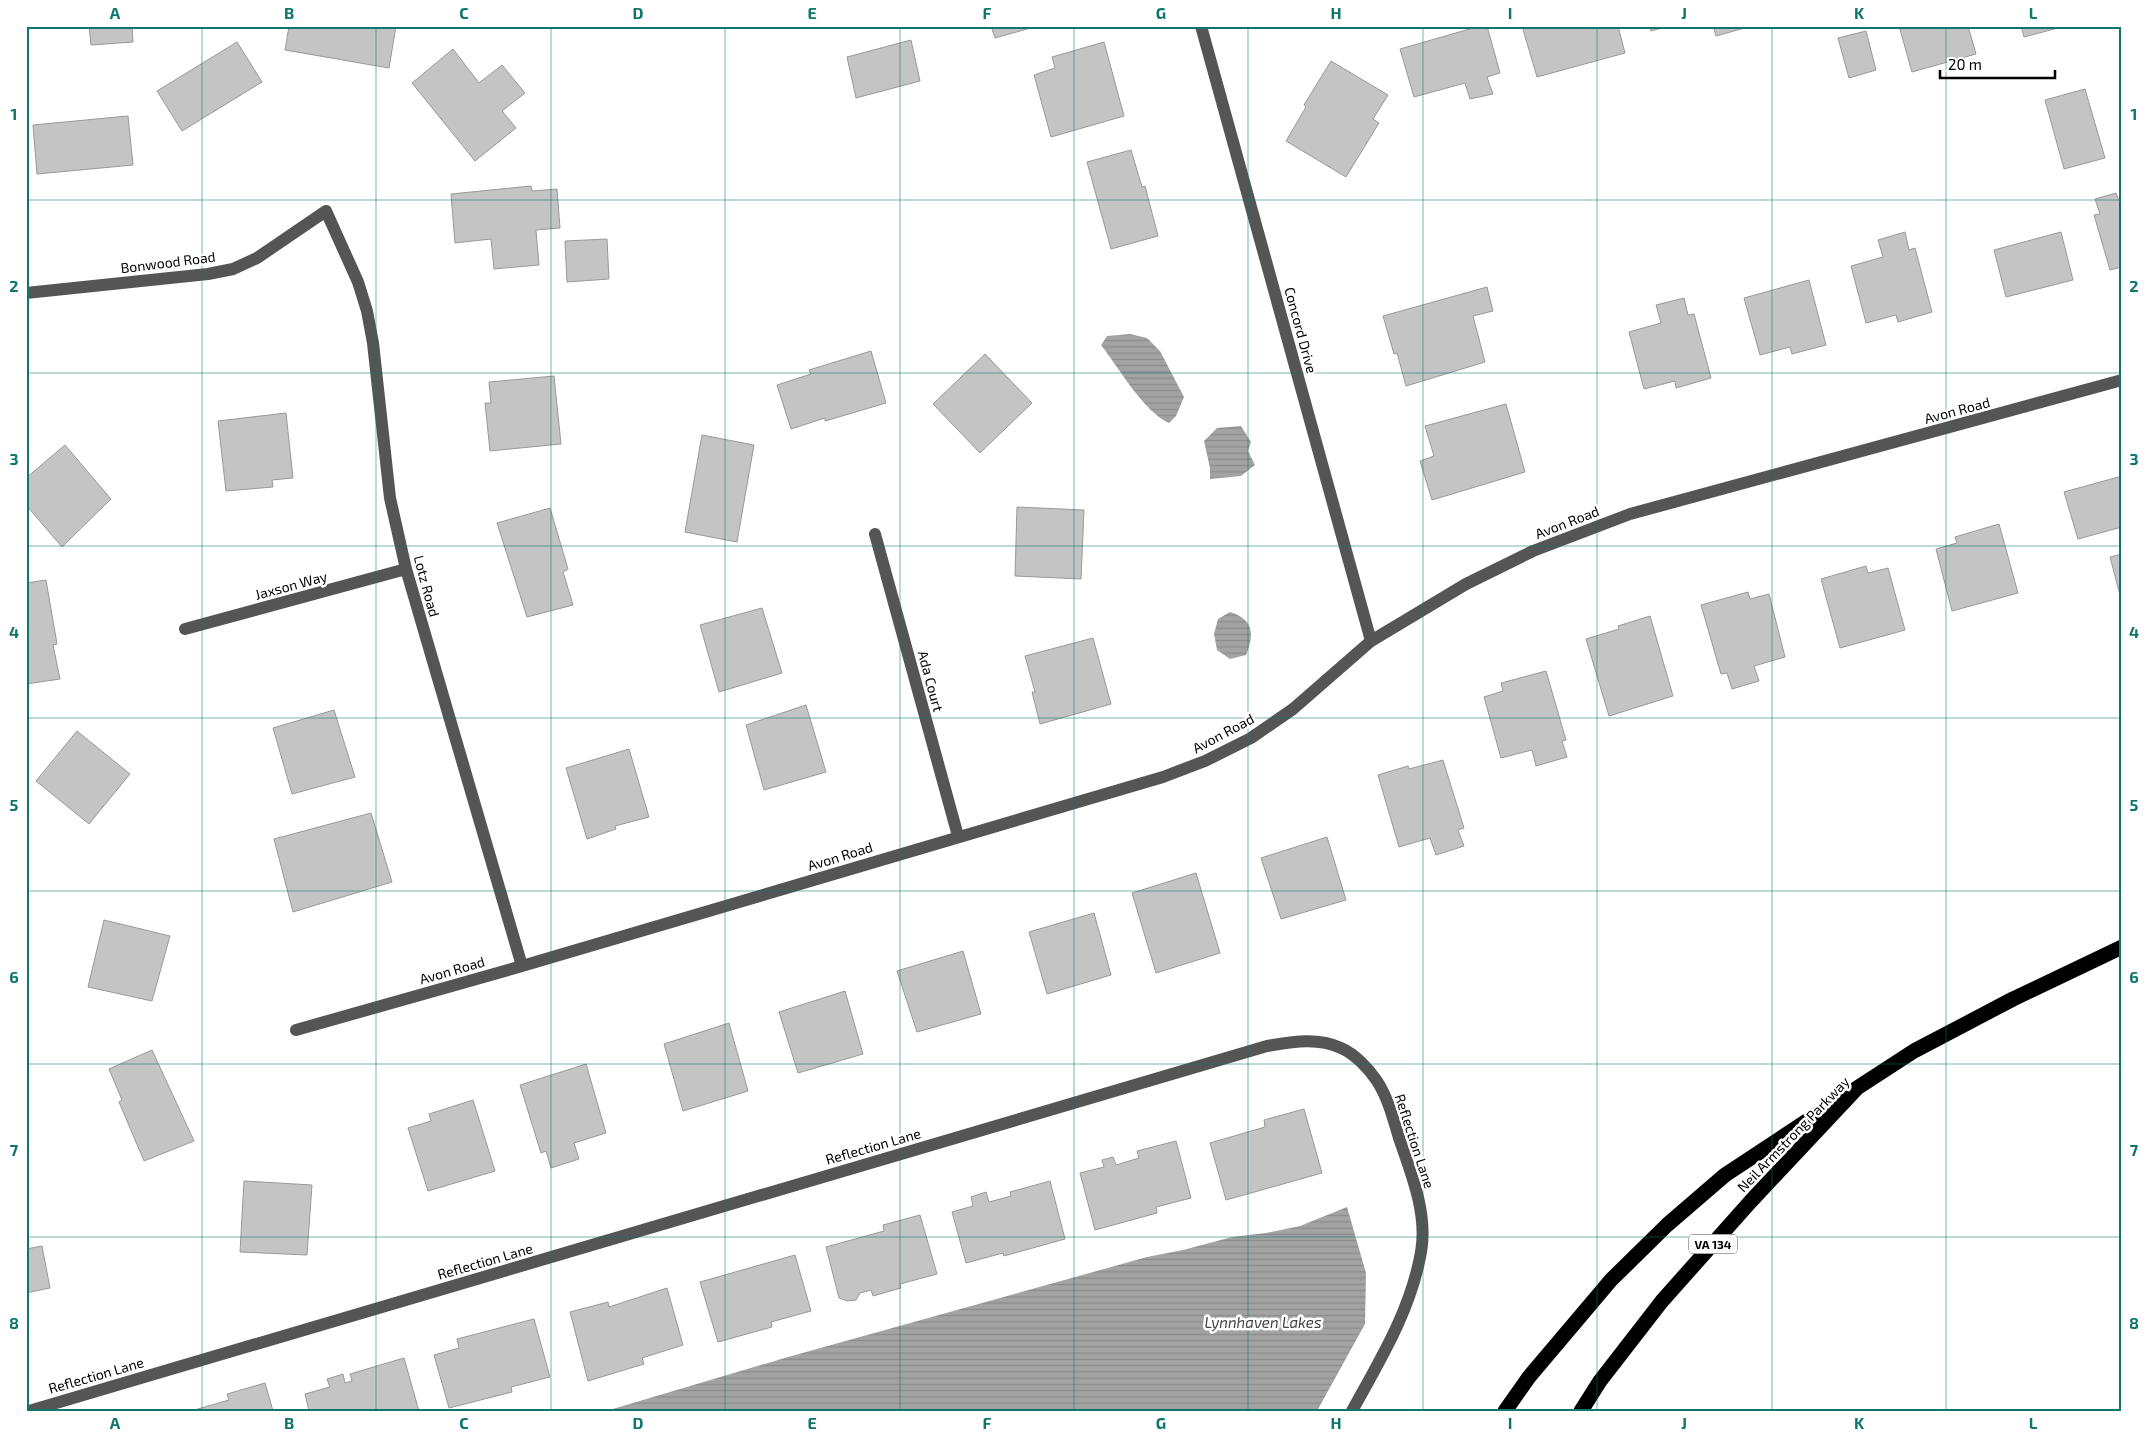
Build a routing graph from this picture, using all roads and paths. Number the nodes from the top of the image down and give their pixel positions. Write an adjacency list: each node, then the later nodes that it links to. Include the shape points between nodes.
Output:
1 (1201, 26): 8 (street, Concord Drive)
2 (326, 211): 3 (street, Bonwood Road, via 257,258 233,269); 6 (street, Lotz Road, via 358,282 367,311 390,498)
3 (26, 292)
4 (2122, 380): 8 (street, Avon Road, via 1630,514 1525,555 1466,584)
5 (875, 534): 9 (street, Ada Court)
6 (406, 569): 7 (street, Jaxson Way); 11 (street, Lotz Road)
7 (185, 629)
8 (1371, 641): 9 (street, Avon Road, via 1293,710 1251,738 1205,761 1163,777)
9 (958, 836): 11 (street, Avon Road)
10 (2122, 947): 13 (highway, Neil Armstrong Parkway / VA 134, via 1914,1051)
11 (522, 966): 12 (street, Avon Road)
12 (296, 1030)
13 (1857, 1088): 16 (highway, via 1725,1175 1667,1225 1611,1280 1529,1377); 17 (highway, Neil Armstrong Parkway / VA 134, via 1662,1300)
14 (29, 1411): 15 (street, Reflection Lane, via 1257,1049 1291,1042 1318,1041 1342,1048 1361,1062 1388,1102 1420,1209 1423,1234 1417,1272 1400,1321)
15 (1352, 1411)
16 (1505, 1411)
17 (1581, 1411)

